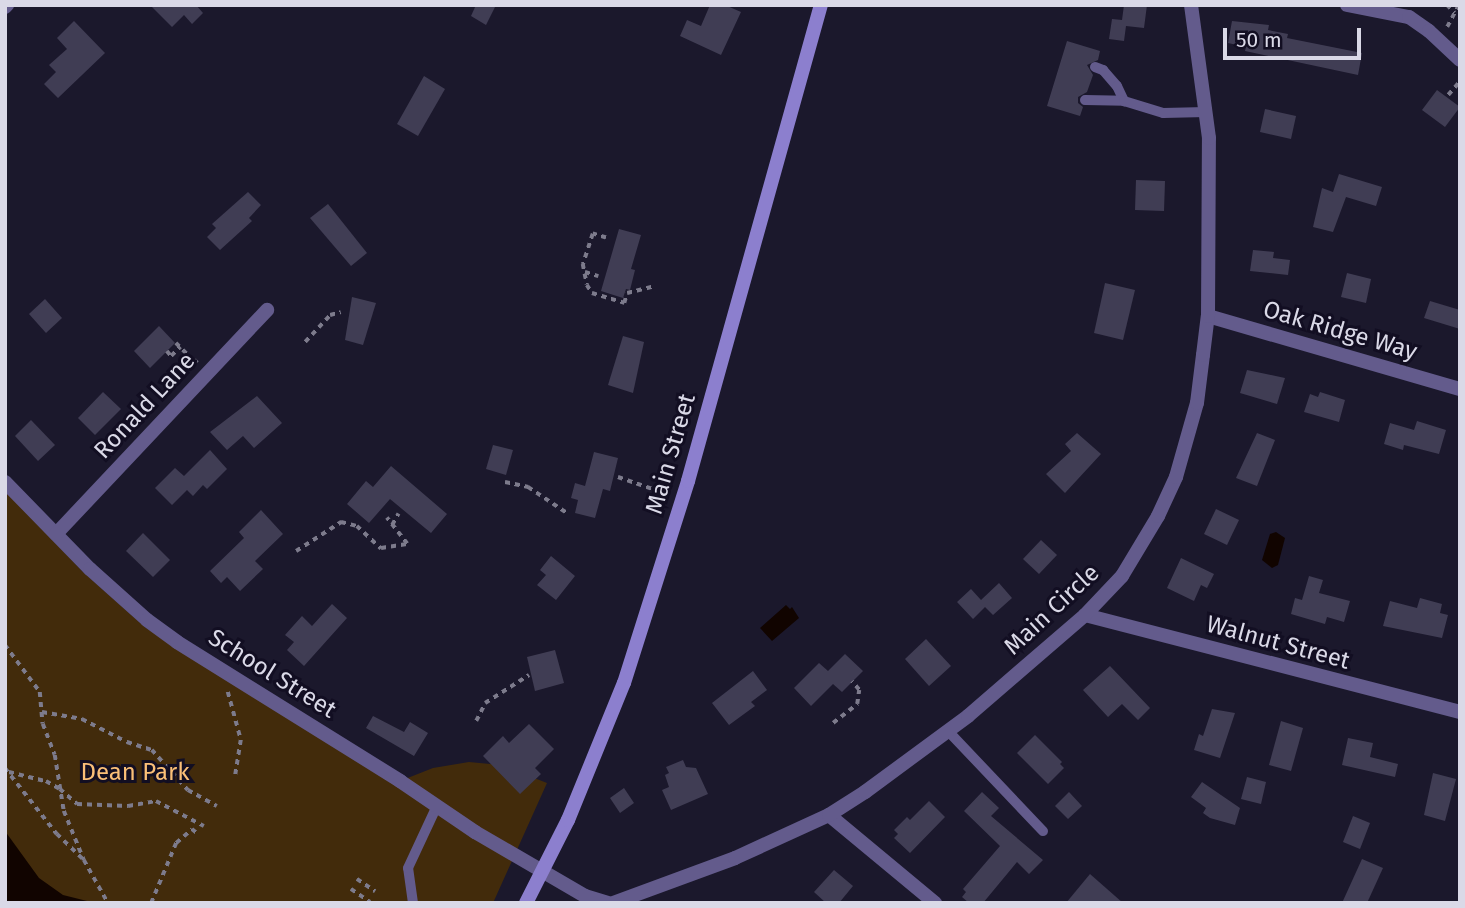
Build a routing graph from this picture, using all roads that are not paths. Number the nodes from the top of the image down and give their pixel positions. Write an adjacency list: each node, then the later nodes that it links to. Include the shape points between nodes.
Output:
1 (821, 5): 20 (main road, Main Street, via 688,481 628,670 579,796)
2 (1191, 5): 8 (street, Main Circle)
3 (1347, 5): 4 (street, via 1409,17)
4 (1460, 60)
5 (1095, 67): 7 (lane, via 1103,70)
6 (1085, 100): 7 (lane)
7 (1124, 101): 8 (lane, via 1163,113)
8 (1206, 112): 10 (street, Main Circle)
9 (267, 310): 13 (street, Ronald Lane)
10 (1208, 316): 11 (street, Oak Ridge Way); 14 (street, Main Circle, via 1197,403 1176,477 1122,576)
11 (1460, 389)
12 (5, 482): 13 (street, School Street)
13 (56, 534): 17 (street, School Street, via 147,620)
14 (1086, 615): 15 (street, Walnut Street); 16 (street, Main Circle)
15 (1460, 712)
16 (948, 731): 18 (street, Main Circle); 19 (lane)
17 (436, 807): 20 (street, School Street); 21 (lane, via 408,867)
18 (829, 815): 23 (street, Main Circle, via 735,858); 24 (street)
19 (1043, 831)
20 (542, 869): 22 (main road, Main Street); 23 (street, Main Circle, via 584,896)
21 (413, 903)
22 (526, 903)
23 (611, 903)
24 (935, 903)

